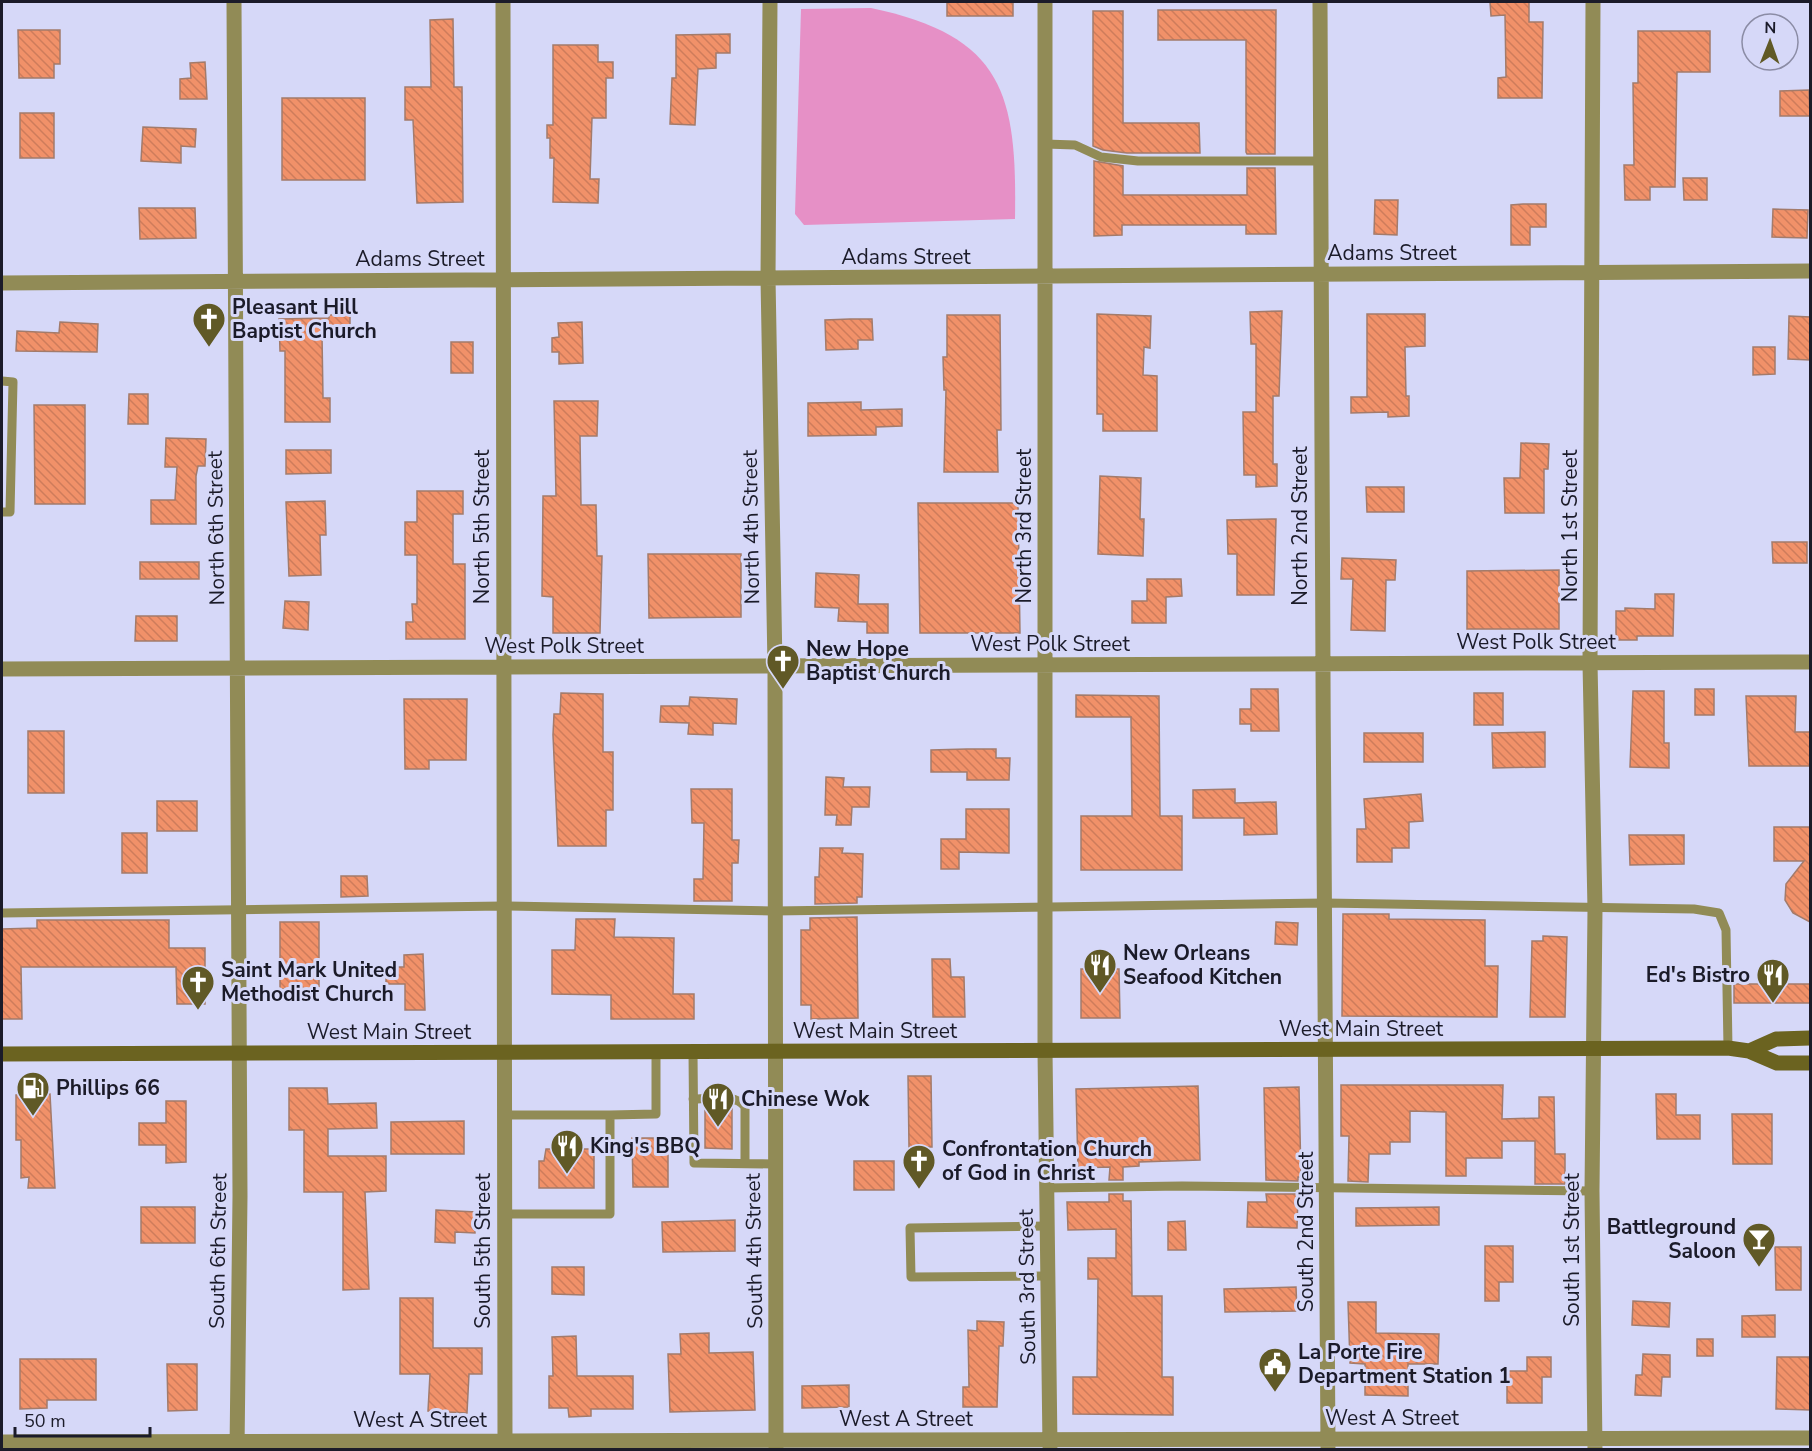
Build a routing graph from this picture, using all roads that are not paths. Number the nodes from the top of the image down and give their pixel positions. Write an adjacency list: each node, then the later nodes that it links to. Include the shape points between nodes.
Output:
1 (234, 2): 15 (street, North 6th Street)
2 (503, 2): 14 (street, North 5th Street)
3 (770, 2): 12 (street, North 4th Street)
4 (1045, 2): 7 (street, North 3rd Street)
5 (1320, 2): 8 (street, North 2nd Street)
6 (1593, 2): 10 (street, North 1st Street)
7 (1045, 144): 8 (lane, via 1074,145 1101,157 1138,161); 13 (street, North 3rd Street)
8 (1320, 162): 11 (street, North 2nd Street)
9 (1810, 271): 10 (street, Adams Street)
10 (1590, 273): 11 (street, Adams Street); 20 (street, North 1st Street)
11 (1319, 274): 13 (street, Adams Street); 21 (street, North 2nd Street)
12 (768, 278): 13 (street, Adams Street); 14 (street, Adams Street); 23 (street, North 4th Street)
13 (1045, 278): 22 (street, North 3rd Street)
14 (503, 280): 15 (street, Adams Street); 24 (street, North 5th Street)
15 (234, 281): 16 (street, Adams Street); 25 (street, North 6th Street)
16 (2, 283)
17 (2, 381): 18 (lane, via 13,382 10,512)
18 (2, 512)
19 (1810, 662): 20 (street, West Polk Street)
20 (1590, 663): 21 (street, West Polk Street); 30 (street, North 1st Street)
21 (1322, 664): 22 (street, West Polk Street); 27 (street, North 2nd Street)
22 (1045, 665): 23 (street, West Polk Street); 29 (street, North 3rd Street)
23 (775, 666): 24 (street, West Polk Street); 32 (street, North 4th Street)
24 (503, 667): 25 (street, West Polk Street); 28 (street, North 5th Street)
25 (238, 668): 26 (street, West Polk Street); 31 (street, North 6th Street)
26 (2, 669)
27 (1325, 903): 29 (lane); 30 (lane); 36 (street, North 2nd Street)
28 (502, 906): 31 (lane); 32 (lane); 42 (street, North 5th Street)
29 (1046, 907): 32 (lane); 38 (street, North 3rd Street)
30 (1595, 909): 35 (lane, via 1694,909 1719,913 1726,930); 37 (street, North 1st Street)
31 (238, 910): 33 (lane); 45 (street, North 6th Street)
32 (774, 911): 41 (street, North 4th Street)
33 (2, 913)
34 (1810, 1038): 39 (main road, via 1776,1039)
35 (1728, 1048): 37 (main road, West Main Street); 39 (main road, West Main Street)
36 (1327, 1050): 37 (main road, West Main Street); 38 (main road, West Main Street); 52 (street, South 2nd Street)
37 (1593, 1050): 54 (street, South 1st Street)
38 (1045, 1051): 41 (main road, West Main Street); 53 (street, South 3rd Street)
39 (1749, 1051): 46 (main road, West Main Street, via 1777,1063)
40 (693, 1052): 41 (main road, West Main Street); 43 (main road, West Main Street); 47 (lane)
41 (774, 1052): 51 (street, South 4th Street)
42 (503, 1053): 43 (main road, West Main Street); 45 (main road, West Main Street); 48 (street, South 5th Street)
43 (656, 1053): 49 (lane, via 656,1114)
44 (2, 1054): 45 (main road, West Main Street)
45 (239, 1054): 66 (street, South 6th Street)
46 (1810, 1064)
47 (693, 1099): 50 (lane, via 743,1102); 50 (lane, via 694,1163)
48 (503, 1115): 49 (lane); 55 (street, South 5th Street)
49 (610, 1115): 55 (lane, via 610,1214)
50 (745, 1163): 51 (lane)
51 (774, 1164): 64 (street, South 4th Street)
52 (1327, 1187): 53 (lane); 54 (lane); 60 (street, South 2nd Street)
53 (1046, 1188): 56 (street, South 3rd Street)
54 (1592, 1191): 61 (street, South 1st Street)
55 (503, 1214): 63 (street, South 5th Street)
56 (1047, 1226): 57 (street, South 3rd Street); 57 (lane, via 910,1228 911,1276)
57 (1048, 1276): 65 (street, South 3rd Street)
58 (1810, 1438): 62 (street, West A Street)
59 (2, 1442): 66 (street, West A Street)
60 (1328, 1444): 61 (street, West A Street); 65 (street, West A Street)
61 (1595, 1444): 62 (street, West A Street)
62 (1756, 1444)
63 (505, 1445): 64 (street, West A Street); 66 (street, West A Street)
64 (776, 1445): 65 (street, West A Street)
65 (1050, 1445)
66 (237, 1446)

